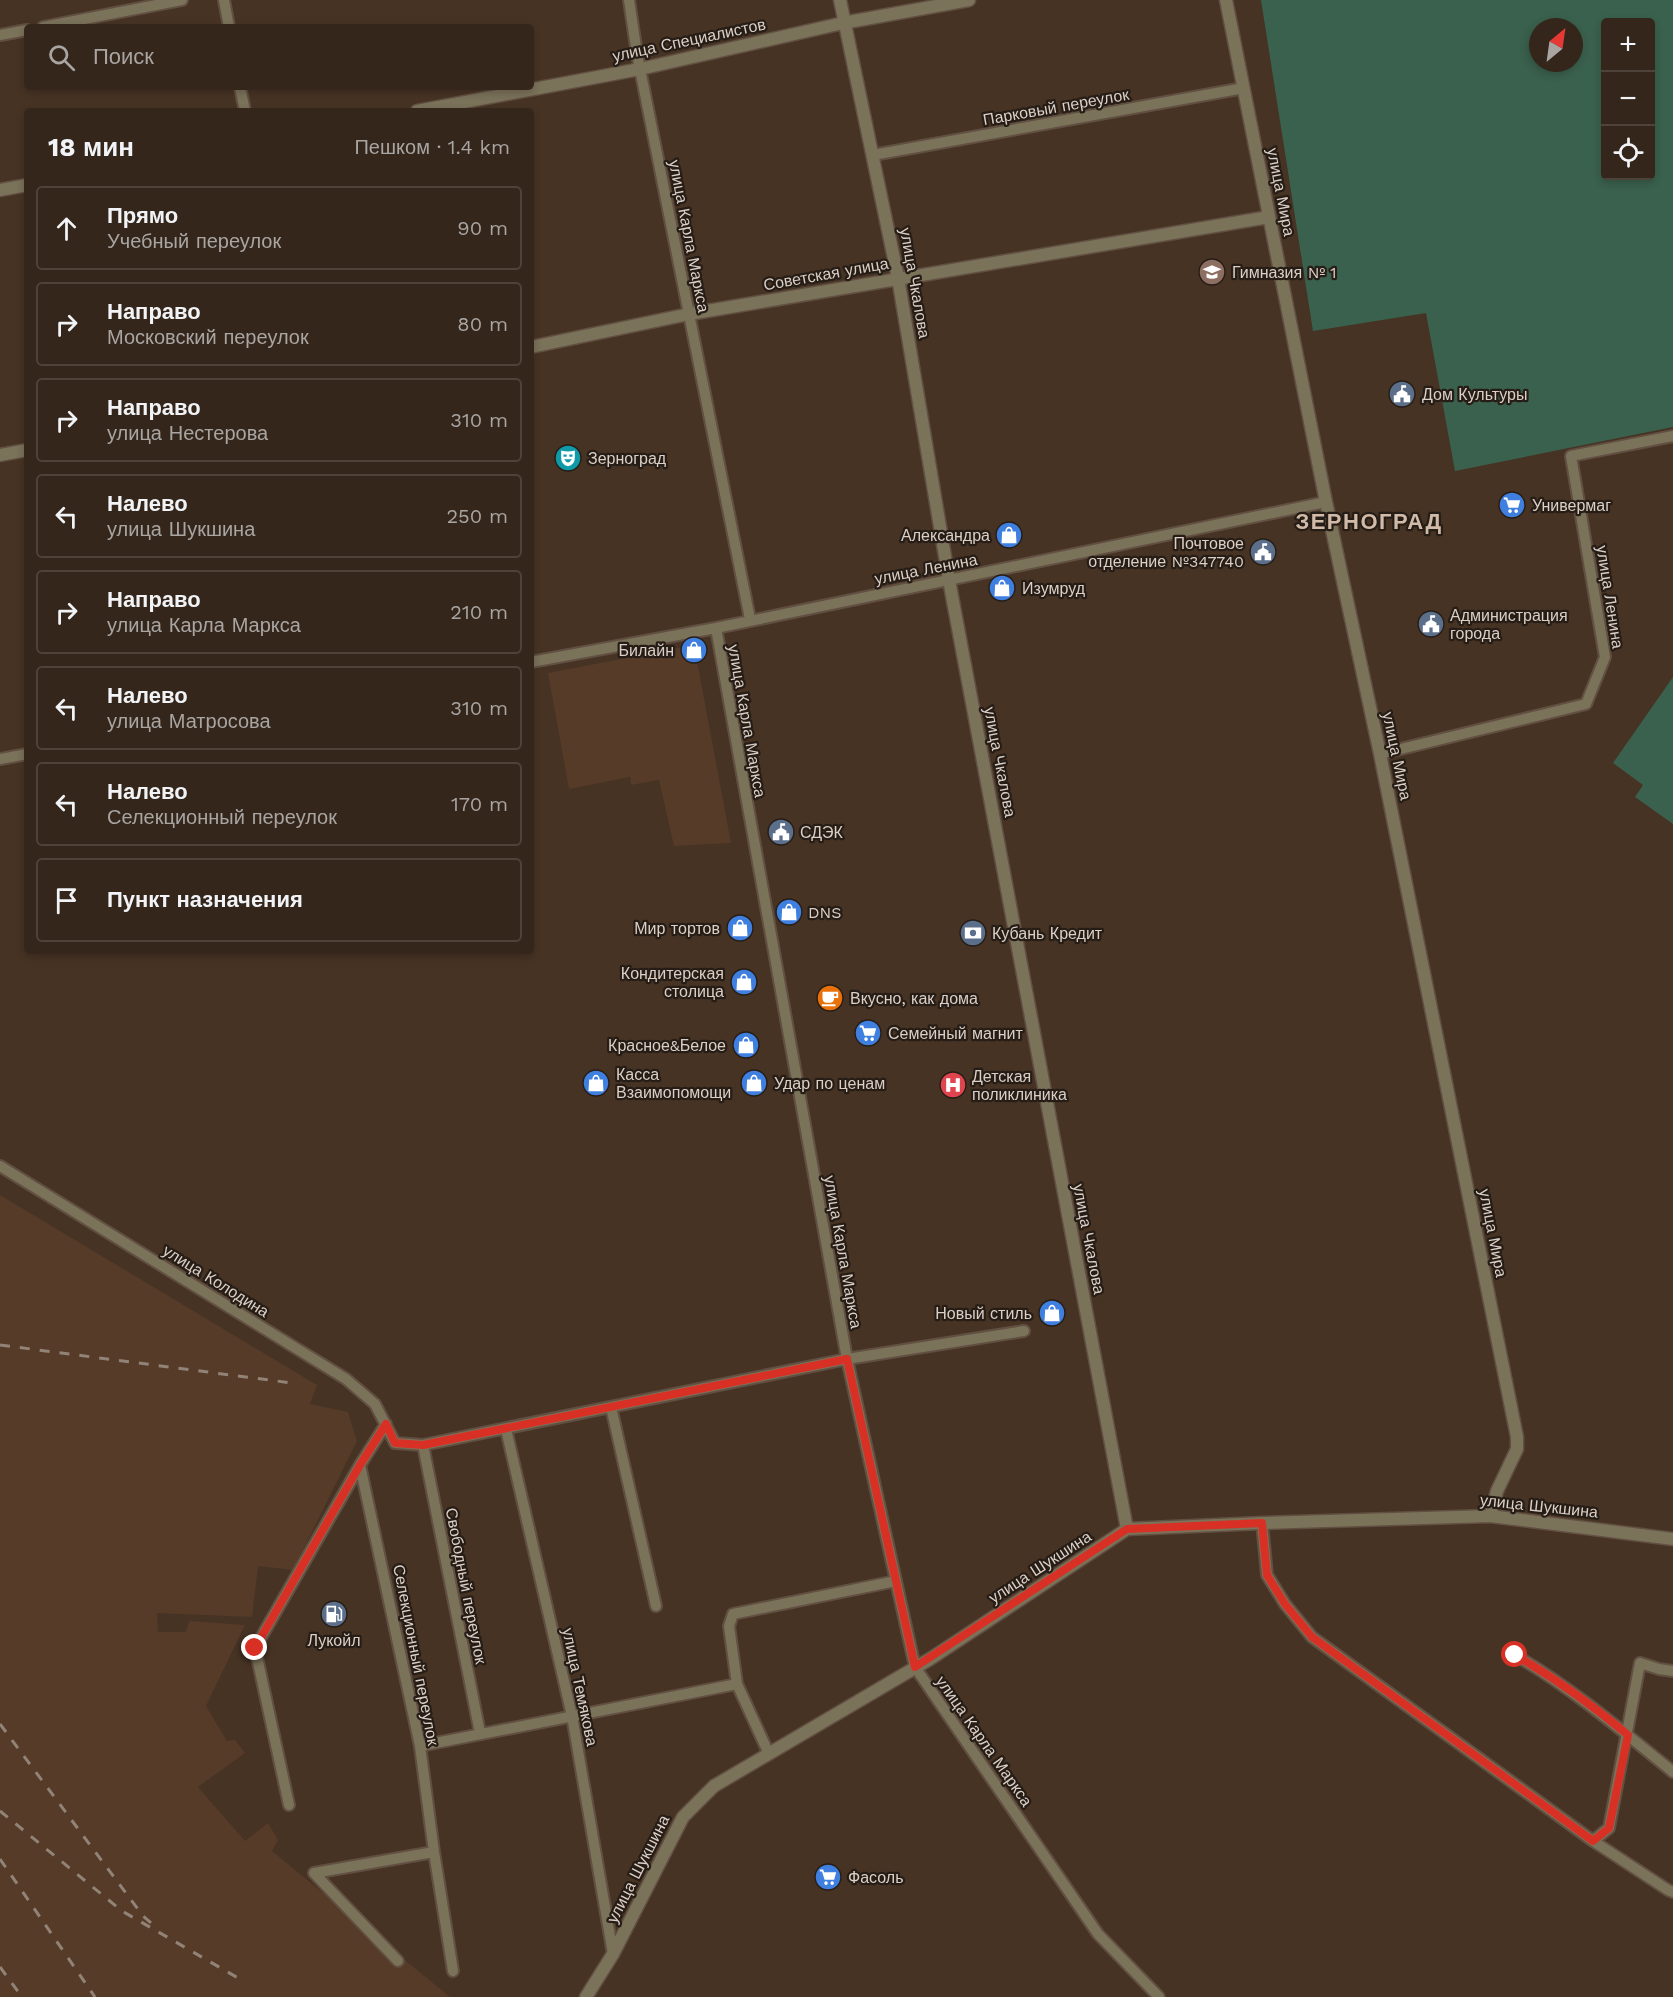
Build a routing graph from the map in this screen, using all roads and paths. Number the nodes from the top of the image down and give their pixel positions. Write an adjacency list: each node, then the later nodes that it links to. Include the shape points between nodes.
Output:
1 (182, 0): 8 (street)
2 (224, 0): 9 (street)
3 (629, 0): 12 (street, улица Карла Маркса)
4 (840, 0): 7 (street, улица Чкалова)
5 (969, 0): 7 (street, улица Специалистов)
6 (1226, 0): 13 (street, улица Мира)
7 (843, 23): 12 (street, улица Специалистов); 19 (street, улица Чкалова)
8 (58, 24)
9 (228, 24)
10 (24, 31): 11 (street)
11 (0, 35)
12 (640, 69): 14 (street, улица Специалистов); 24 (street, улица Карла Маркса)
13 (1244, 88): 19 (street, Парковый переулок); 22 (street, улица Мира)
14 (534, 89)
15 (241, 90): 17 (street)
16 (528, 90): 18 (street, улица Специалистов)
17 (244, 108)
18 (433, 108)
19 (873, 155): 23 (street, улица Чкалова)
20 (24, 186): 21 (street)
21 (0, 190)
22 (1269, 217): 23 (street, Советская улица); 29 (street, улица Мира)
23 (898, 278): 24 (street, Советская улица); 30 (street, улица Чкалова)
24 (689, 314): 25 (street, Советская улица); 31 (street, улица Карла Маркса)
25 (534, 346)
26 (1673, 436): 34 (street, улица Ленина, via 1571,456 1605,657 1586,704)
27 (24, 451): 28 (street)
28 (0, 455)
29 (1326, 502): 30 (street, улица Ленина); 34 (street, улица Мира)
30 (949, 580): 31 (street, улица Ленина); 47 (street, улица Чкалова)
31 (750, 619): 32 (street, улица Ленина)
32 (716, 628): 33 (street, улица Ленина); 39 (street, улица Карла Маркса)
33 (534, 661)
34 (1380, 754): 45 (street, улица Мира, via 1518,1437 1517,1449)
35 (24, 755): 36 (street)
36 (0, 759)
37 (0, 1166): 41 (street, улица Колодина, via 346,1379 375,1404)
38 (1024, 1331): 39 (street)
39 (847, 1359): 40 (street); 49 (street, улица Карла Маркса)
40 (611, 1407): 42 (street); 50 (street)
41 (386, 1424): 43 (street, улица Колодина, via 395,1443); 44 (street)
42 (506, 1429): 43 (street); 55 (street, улица Темякова)
43 (423, 1445): 56 (street, Свободный переулок)
44 (360, 1465): 58 (street, Селекционный переулок); 61 (street, via 255,1648)
45 (1490, 1516): 46 (street, улица Шукшина); 48 (street, улица Шукшина)
46 (1262, 1523): 47 (street, улица Шукшина); 62 (street, via 1267,1575 1312,1637)
47 (1127, 1529): 52 (street, улица Шукшина)
48 (1673, 1539)
49 (896, 1581): 52 (street, улица Карла Маркса); 54 (street, via 733,1614 729,1626)
50 (656, 1606)
51 (1515, 1655): 57 (street, via 1549,1675)
52 (915, 1667): 59 (street, улица Шукшина); 69 (street, улица Карла Маркса, via 1098,1934)
53 (1673, 1671): 57 (street, via 1640,1663)
54 (736, 1684): 55 (street); 59 (street)
55 (572, 1716): 56 (street); 65 (street, улица Темякова)
56 (480, 1733): 58 (street)
57 (1628, 1735): 60 (street); 62 (street, via 1609,1828)
58 (420, 1746): 63 (street, Селекционный переулок)
59 (769, 1754): 65 (street, улица Шукшина, via 714,1786 683,1817)
60 (1673, 1772)
61 (289, 1805)
62 (1593, 1841): 64 (street)
63 (434, 1852): 66 (street, via 314,1873); 67 (street, Селекционный переулок)
64 (1673, 1892)
65 (613, 1954): 68 (street, улица Шукшина)
66 (398, 1961)
67 (453, 1971)
68 (586, 1997)
69 (1159, 1997)

